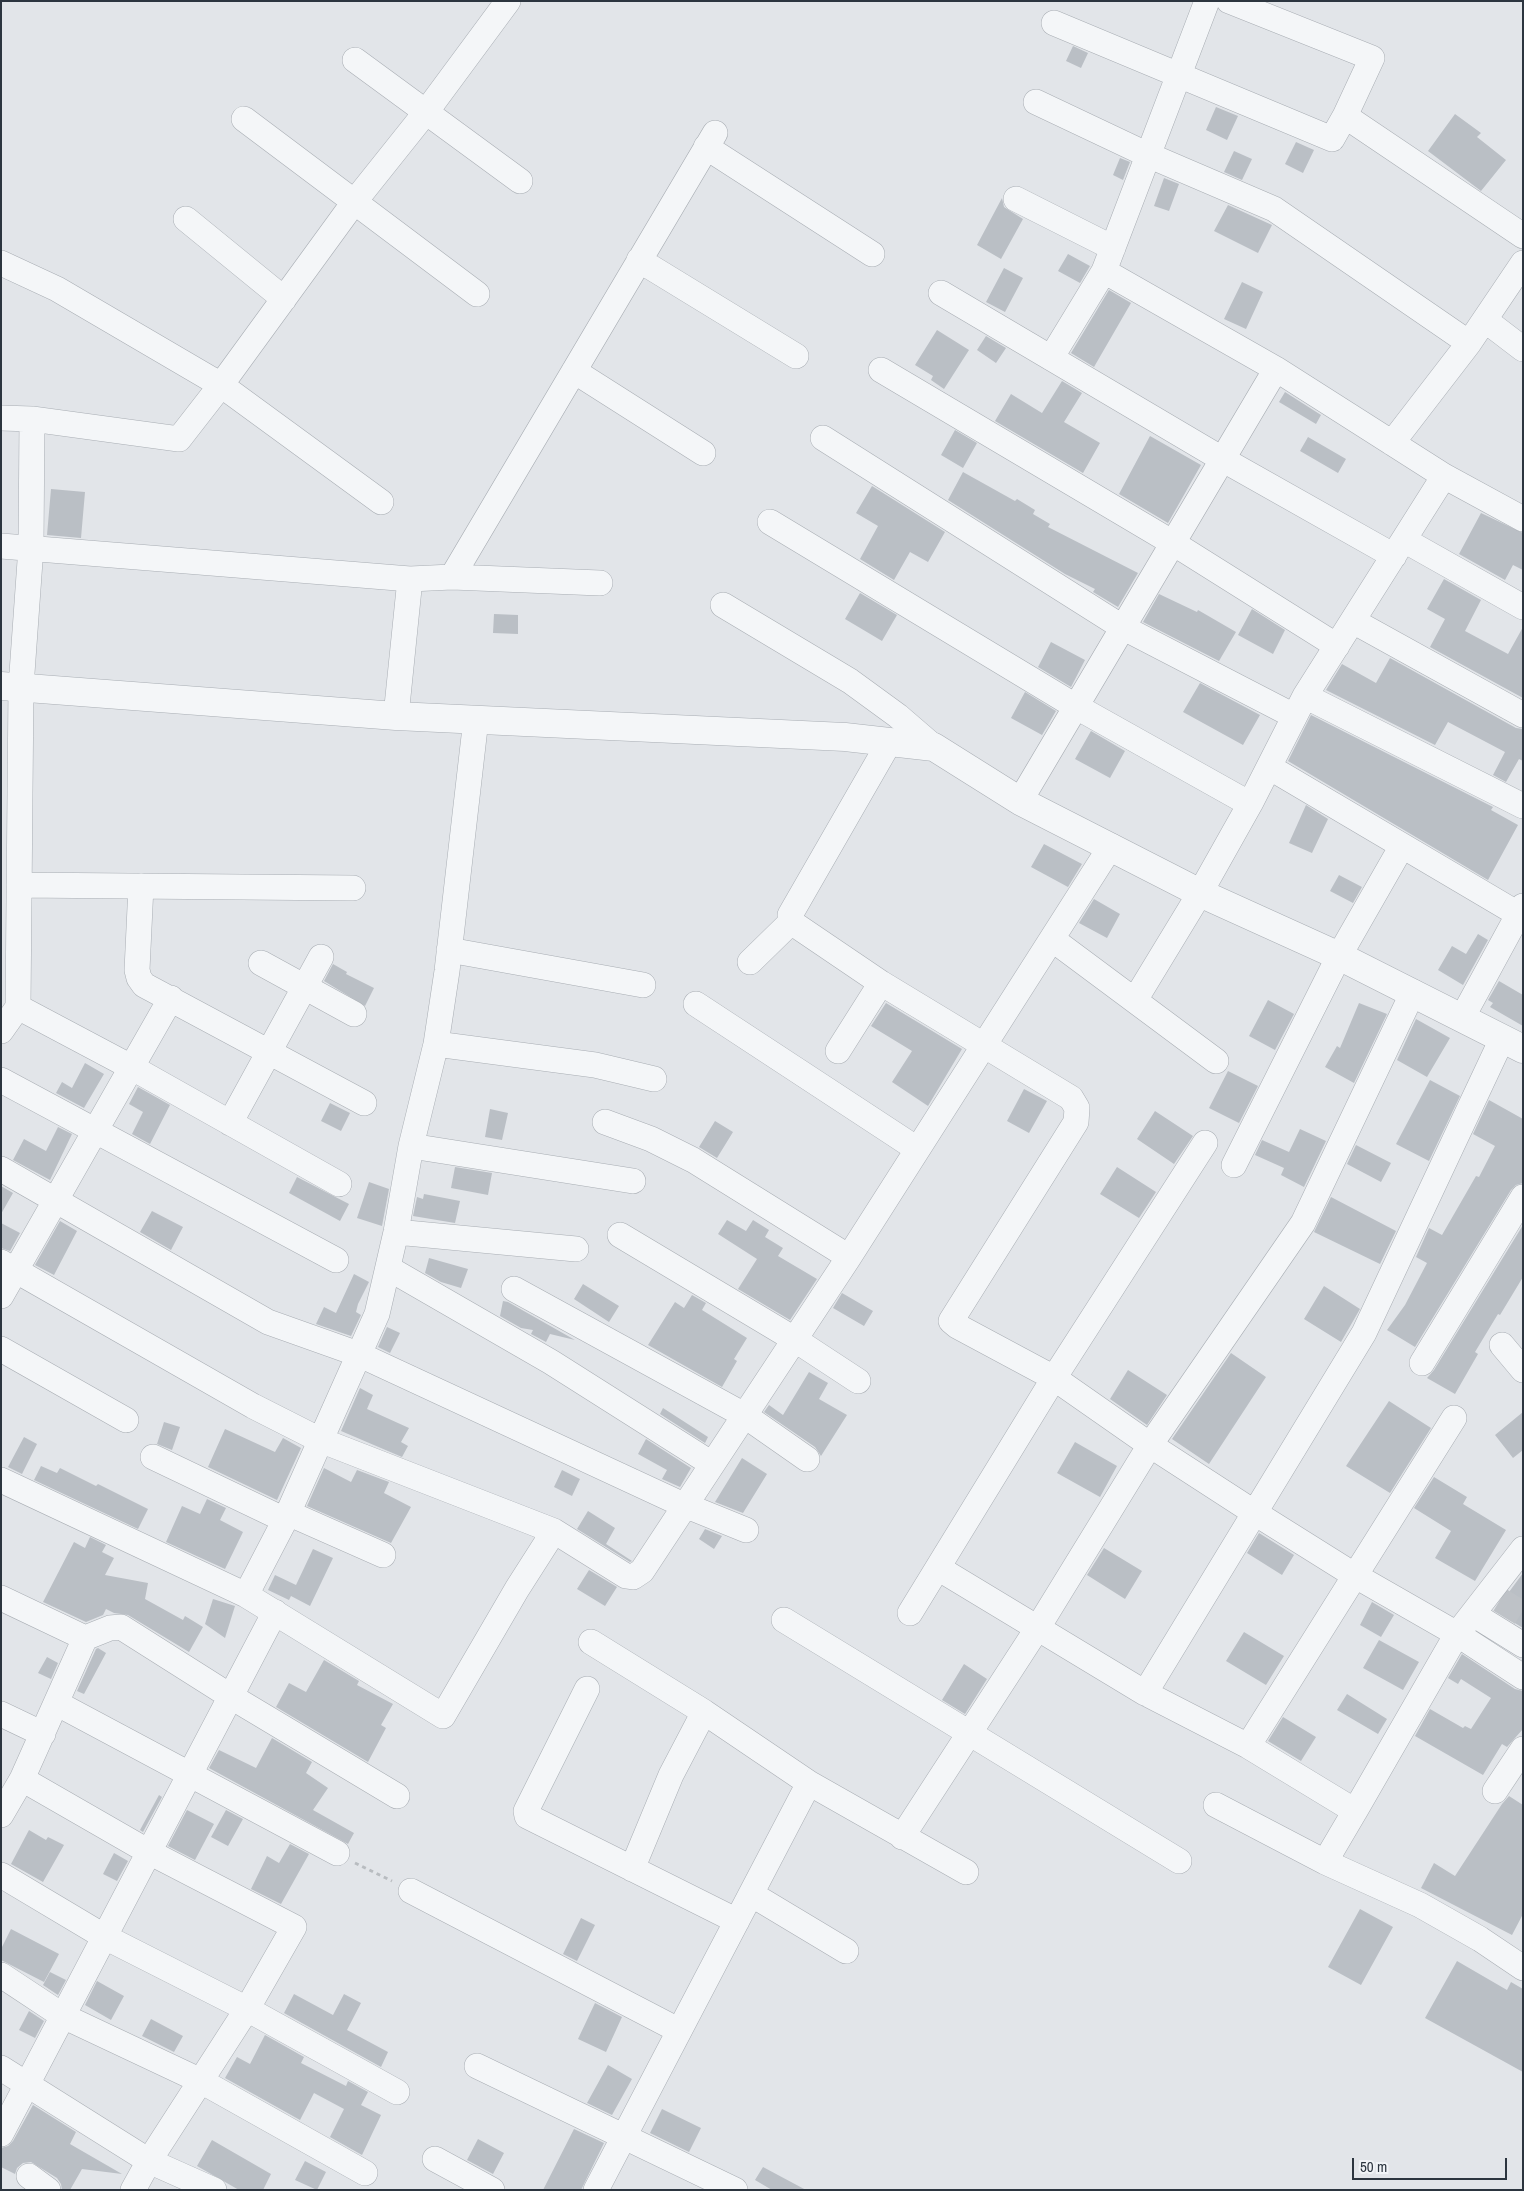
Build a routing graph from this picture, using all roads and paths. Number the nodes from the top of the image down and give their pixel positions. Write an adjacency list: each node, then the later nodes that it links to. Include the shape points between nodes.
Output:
1 (508, 1): 8 (street)
2 (1207, 1): 6 (street)
3 (1229, 1): 9 (street, via 1372,58)
4 (1054, 23): 6 (street)
5 (355, 60): 8 (street)
6 (1179, 74): 9 (street, via 1332,138); 11 (street)
7 (1036, 102): 11 (street)
8 (426, 112): 12 (street); 14 (street)
9 (1345, 116): 16 (street)
10 (244, 120): 14 (street)
11 (1148, 155): 17 (street); 27 (street, via 1274,209)
12 (520, 181)
13 (1016, 199): 17 (street)
14 (355, 201): 24 (street); 25 (street)
15 (186, 218): 25 (street)
16 (1523, 236)
17 (1113, 248): 22 (street)
18 (872, 254): 19 (street, via 710,140)
19 (639, 260): 29 (street); 33 (street)
20 (1, 263): 34 (street, via 57,289)
21 (1523, 263): 26 (street)
22 (1104, 271): 30 (street); 31 (street)
23 (941, 293): 30 (street)
24 (477, 294)
25 (284, 299): 34 (street)
26 (1484, 320): 27 (street); 28 (street)
27 (1470, 343): 38 (street)
28 (1523, 349)
29 (796, 356)
30 (1051, 358): 40 (street)
31 (1276, 368): 38 (street); 40 (street)
32 (881, 370): 45 (street)
33 (574, 371): 39 (street); 49 (street)
34 (220, 386): 36 (street, via 179,439); 42 (street)
35 (1, 418): 36 (street)
36 (32, 418): 47 (street)
37 (823, 438): 55 (street)
38 (1392, 442): 41 (street)
39 (703, 453)
40 (1222, 459): 45 (street); 48 (street)
41 (1444, 476): 43 (street); 48 (street)
42 (381, 502)
43 (1523, 519)
44 (770, 522): 58 (street)
45 (1174, 543): 55 (street); 56 (street)
46 (1, 546): 47 (street)
47 (31, 547): 50 (street); 57 (street)
48 (1399, 548): 53 (street); 54 (street)
49 (452, 577): 50 (street); 51 (street)
50 (410, 579): 61 (street)
51 (600, 583)
52 (723, 605): 65 (street, via 850,681)
53 (1523, 607)
54 (1354, 621): 56 (street); 60 (street)
55 (1122, 627): 58 (street); 59 (street)
56 (1337, 646): 59 (street)
57 (11, 687): 61 (street); 64 (street)
58 (1075, 706): 67 (street); 68 (street)
59 (1299, 706): 66 (street); 69 (street)
60 (1523, 715)
61 (396, 716): 62 (street)
62 (476, 719): 63 (street); 79 (street)
63 (890, 741): 65 (street); 77 (street, via 790,915)
64 (11, 744): 72 (street)
65 (934, 747): 67 (street)
66 (1269, 768): 68 (street); 71 (street)
67 (1020, 802): 70 (street)
68 (1250, 804): 75 (street)
69 (1523, 806)
70 (1111, 846): 75 (street); 78 (street)
71 (1402, 846): 76 (street); 80 (street)
72 (13, 880): 73 (street); 91 (street)
73 (141, 886): 74 (street); 88 (street, via 136,970 144,985)
74 (353, 888)
75 (1200, 893): 80 (street); 89 (street)
76 (1520, 910): 93 (street)
77 (791, 922): 82 (street); 84 (street)
78 (1052, 939): 89 (street); 97 (street)
79 (449, 950): 85 (street); 95 (street)
80 (1339, 956): 87 (street); 111 (street)
81 (321, 957): 86 (street)
82 (750, 962)
83 (261, 963): 86 (street)
84 (881, 983): 97 (street); 98 (street)
85 (643, 985)
86 (304, 987): 92 (street); 99 (street)
87 (1413, 992): 93 (street); 138 (street, via 1303,1223)
88 (171, 998): 99 (street); 101 (street)
89 (1134, 1000): 100 (street)
90 (696, 1004): 110 (street)
91 (18, 1008): 94 (street); 101 (street)
92 (354, 1014)
93 (1462, 1018): 96 (street)
94 (1, 1031)
95 (436, 1044): 102 (street, via 595,1065); 109 (street)
96 (1512, 1044): 144 (street, via 1364,1333)
97 (986, 1045): 110 (street); 132 (street, via 1071,1098 1077,1108 1076,1122 950,1320)
98 (838, 1051)
99 (269, 1052): 104 (street); 105 (street)
100 (1216, 1061)
101 (131, 1067): 105 (street); 107 (street)
102 (654, 1079)
103 (1, 1080): 107 (street)
104 (364, 1103)
105 (230, 1122): 114 (street)
106 (605, 1122): 120 (street, via 651,1138 693,1160)
107 (94, 1131): 116 (street); 121 (street)
108 (1205, 1143): 132 (street)
109 (412, 1146): 113 (street); 117 (street)
110 (917, 1149): 120 (street)
111 (1234, 1165)
112 (1, 1169): 116 (street)
113 (633, 1181)
114 (338, 1184)
115 (1523, 1197): 130 (street)
116 (54, 1200): 122 (street); 129 (street, via 268,1322)
117 (396, 1232): 119 (street); 123 (street)
118 (620, 1235): 126 (street)
119 (576, 1249)
120 (849, 1257): 126 (street)
121 (336, 1260)
122 (8, 1266): 125 (street); 137 (street, via 253,1406)
123 (388, 1268): 129 (street, via 377,1314); 141 (street, via 551,1362)
124 (514, 1289): 134 (street)
125 (1, 1296)
126 (794, 1339): 133 (street); 134 (street)
127 (1502, 1345): 131 (street)
128 (1, 1349): 136 (street)
129 (358, 1354): 137 (street); 143 (street)
130 (1422, 1363)
131 (1523, 1370)
132 (1054, 1378): 138 (street); 150 (street)
133 (858, 1381)
134 (744, 1415): 140 (street); 141 (street)
135 (1454, 1418): 151 (street)
136 (126, 1420)
137 (320, 1440): 145 (street); 147 (street)
138 (1150, 1445): 144 (street); 158 (street)
139 (153, 1457): 145 (street)
140 (808, 1459)
141 (712, 1464): 143 (street)
142 (1, 1480): 152 (street)
143 (684, 1505): 146 (street); 147 (street, via 642,1571 633,1577 626,1576)
144 (1255, 1514): 151 (street); 165 (street)
145 (286, 1517): 149 (street); 152 (street)
146 (746, 1530)
147 (554, 1531): 154 (street, via 443,1716)
148 (1523, 1549): 156 (street, via 1494,1597)
149 (382, 1554)
150 (938, 1568): 155 (street); 158 (street)
151 (1354, 1575): 159 (street); 172 (street)
152 (246, 1595): 154 (street)
153 (1, 1598): 160 (street)
154 (275, 1612): 166 (street)
155 (910, 1614)
156 (1473, 1614): 159 (street); 162 (street)
157 (784, 1620): 170 (street)
158 (1036, 1629): 165 (street); 170 (street)
159 (1457, 1634): 163 (street); 180 (street)
160 (86, 1638): 166 (street, via 121,1627); 167 (street)
161 (592, 1642): 168 (street)
162 (1523, 1646)
163 (1523, 1677)
164 (588, 1689): 187 (street, via 526,1811 527,1816)
165 (1144, 1693): 172 (street)
166 (230, 1696): 174 (street); 178 (street)
167 (58, 1704): 171 (street); 174 (street)
168 (704, 1712): 176 (street); 187 (street, via 671,1775)
169 (1, 1714): 171 (street)
170 (970, 1733): 182 (street); 185 (street)
171 (43, 1734): 175 (street)
172 (1248, 1746): 180 (street)
173 (1523, 1750): 177 (street)
174 (191, 1775): 183 (street); 184 (street)
175 (22, 1779): 181 (street); 183 (street)
176 (809, 1783): 182 (street); 191 (street)
177 (1495, 1791)
178 (397, 1796)
179 (1216, 1805): 186 (street)
180 (1355, 1811): 186 (street)
181 (1, 1815)
182 (902, 1837): 188 (street)
183 (149, 1852): 193 (street); 197 (street, via 294,1927)
184 (336, 1853): 190 (path)
185 (1179, 1862)
186 (1325, 1862): 195 (street, via 1420,1905)
187 (632, 1868): 192 (street)
188 (966, 1872)
189 (1, 1875): 193 (street)
190 (411, 1891): 199 (street)
191 (751, 1894): 192 (street); 194 (street)
192 (737, 1921): 199 (street)
193 (105, 1937): 197 (street); 198 (street)
194 (846, 1951)
195 (1523, 1968)
196 (1, 1976): 198 (street)
197 (247, 2009): 202 (street); 204 (street)
198 (63, 2016): 202 (street); 203 (street)
199 (678, 2030): 206 (street)
200 (477, 2066): 206 (street)
201 (1, 2068): 203 (street)
202 (200, 2081): 208 (street); 209 (street)
203 (27, 2083): 205 (street); 208 (street)
204 (397, 2092)
205 (1, 2134)
206 (624, 2137): 213 (street); 214 (street)
207 (435, 2159): 212 (street)
208 (150, 2161): 210 (street); 211 (street)
209 (365, 2173)
210 (133, 2190)
211 (214, 2190)
212 (492, 2190)
213 (596, 2190)
214 (735, 2190)

